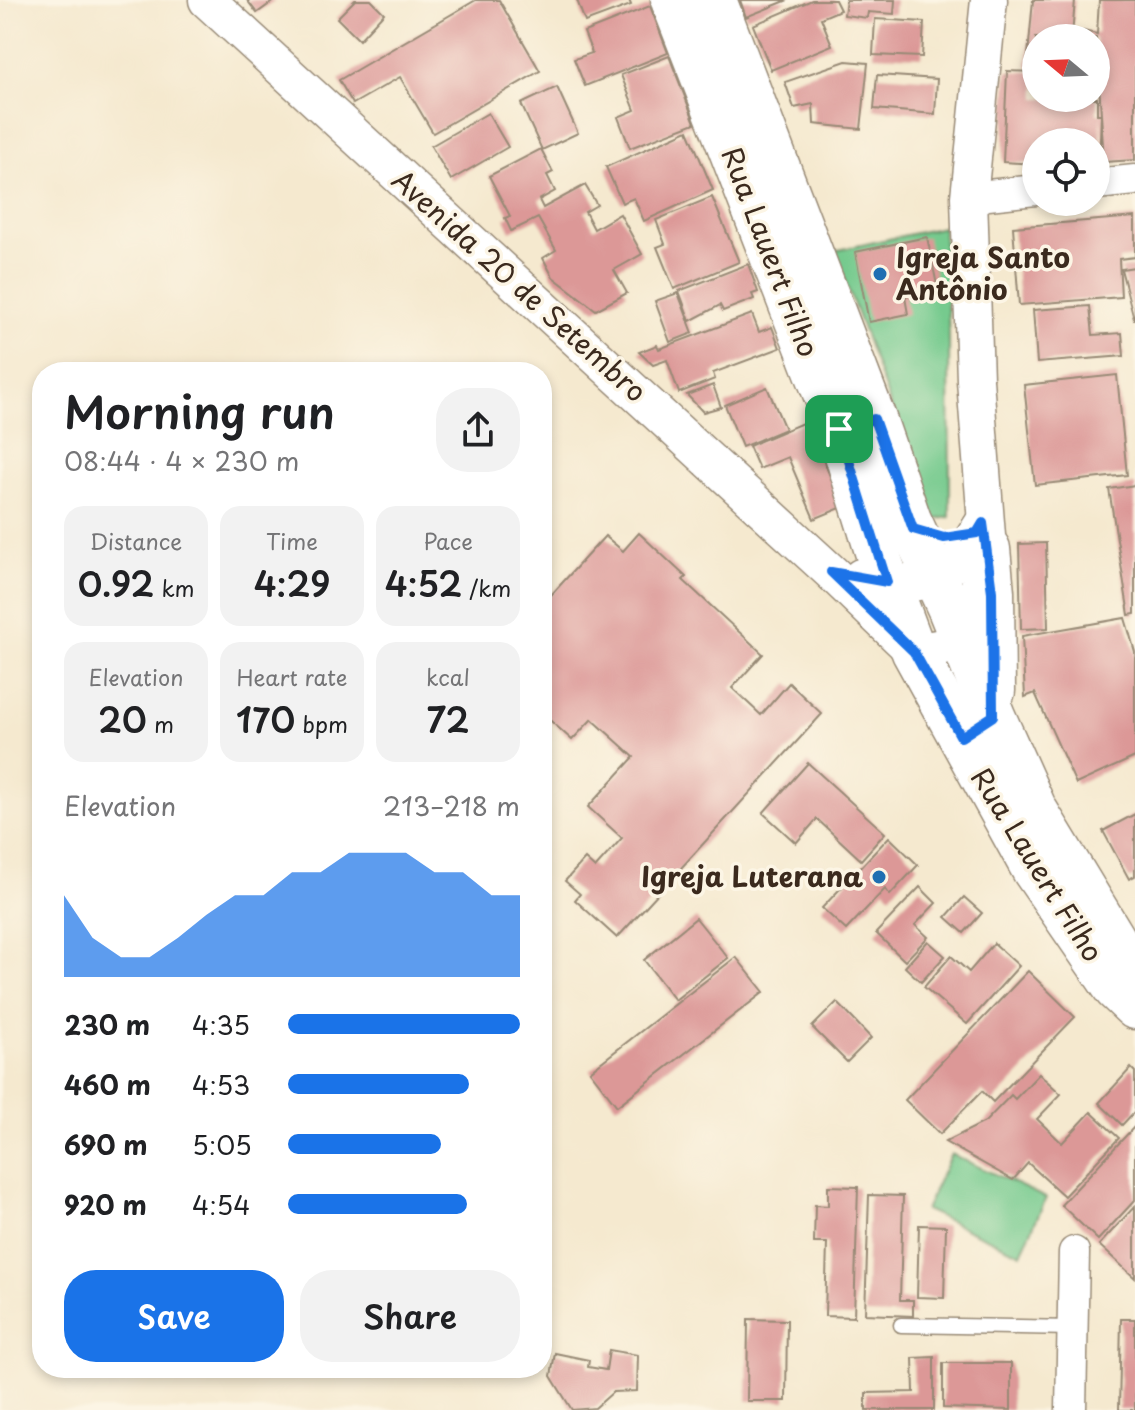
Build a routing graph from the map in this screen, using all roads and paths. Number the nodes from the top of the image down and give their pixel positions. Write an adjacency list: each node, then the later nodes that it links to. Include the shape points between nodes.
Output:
1 (207, 0): 12 (street, Avenida 20 de Setembro)
2 (673, 0): 9 (main road, Rua Lauert Filho)
3 (714, 0): 9 (main road, Rua Lauert Filho)
4 (989, 0): 8 (street)
5 (1135, 180): 6 (street)
6 (1110, 183)
7 (1022, 191): 8 (street)
8 (969, 197): 11 (street)
9 (857, 424): 10 (main road, Rua Lauert Filho); 14 (main road, Rua Lauert Filho)
10 (913, 529): 11 (main road, via 944,538); 13 (main road, Rua Lauert Filho)
11 (983, 535): 13 (street); 15 (street, via 978,591); 17 (main road, via 992,592)
12 (831, 572): 14 (street); 16 (street, Avenida 20 de Setembro)
13 (935, 580): 14 (street); 15 (main road, Rua Lauert Filho)
14 (887, 582): 16 (main road, Rua Lauert Filho)
15 (959, 631): 16 (street, via 943,647); 17 (main road, Rua Lauert Filho)
16 (914, 652): 17 (main road, Rua Lauert Filho)
17 (977, 727): 18 (main road, Rua Lauert Filho, via 1035,810); 19 (main road, Rua Lauert Filho, via 1034,870 1072,930)
18 (1135, 975)
19 (1135, 1007)
20 (1074, 1252): 22 (street)
21 (901, 1325): 22 (lane)
22 (1072, 1328): 23 (street)
23 (1071, 1410)

